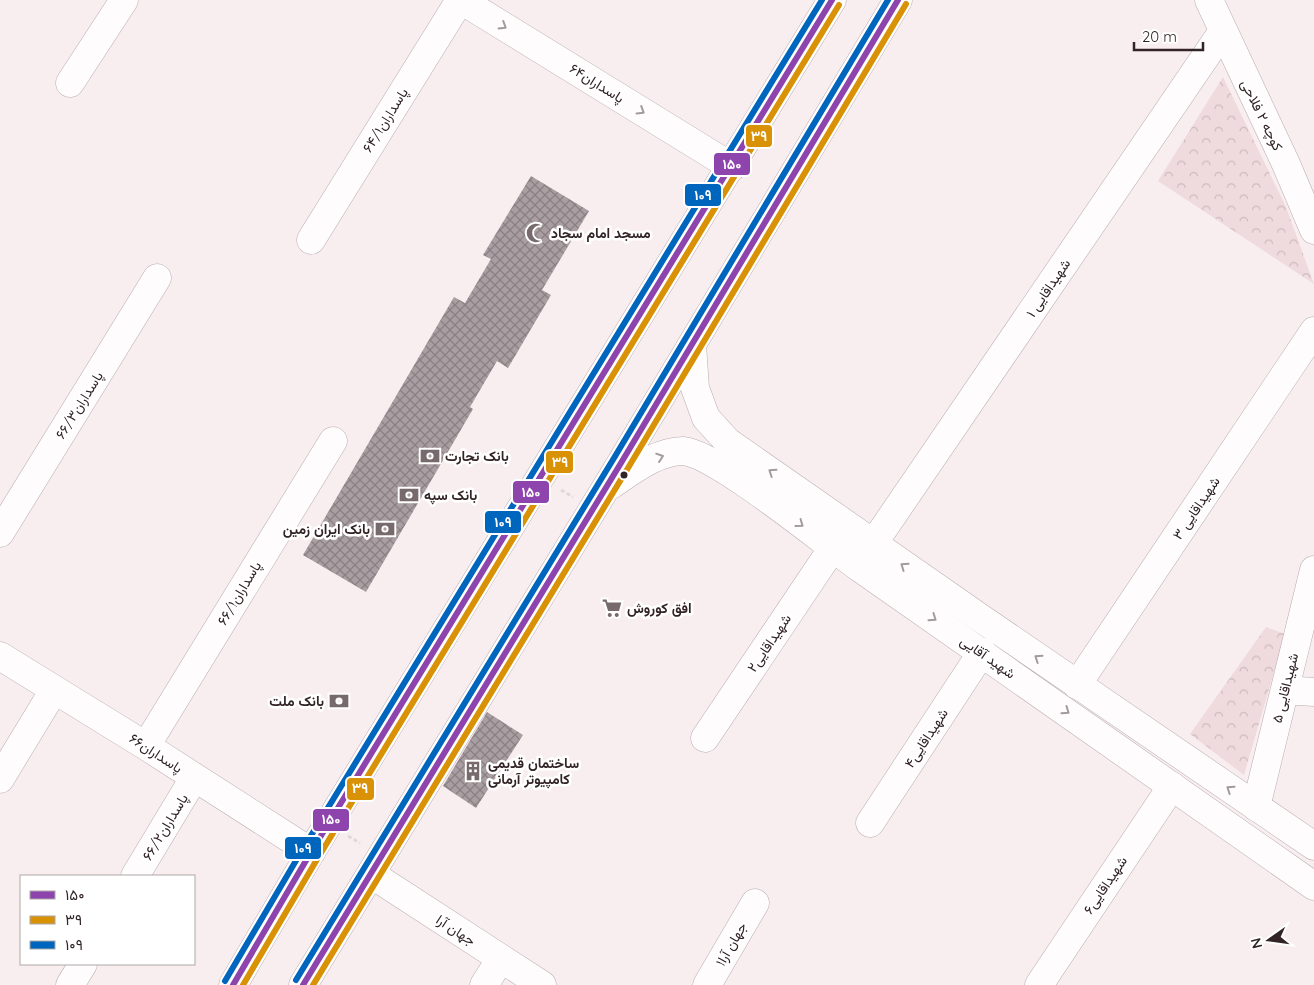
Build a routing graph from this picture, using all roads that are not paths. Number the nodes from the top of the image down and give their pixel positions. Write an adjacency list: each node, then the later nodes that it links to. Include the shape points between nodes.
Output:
1 (124, 0): 7 (street)
2 (461, 0): 8 (street, پاسداران۶۴, one-way to 8); 10 (street, پاسداران۶۴/۱)
3 (832, 0): 8 (street)
4 (898, 0): 13 (street)
5 (1209, 0): 6 (street, کوچه ۲ فلاحی)
6 (1222, 31): 9 (street, کوچه ۲ فلاحی); 20 (street, ۱ شهیداقایی)
7 (70, 83)
8 (732, 167): 36 (street)
9 (1314, 230)
10 (311, 240)
11 (158, 278): 18 (street, پاسداران۶۶/۳)
12 (1314, 331): 24 (street, ۳ شهیداقایی)
13 (692, 344): 14 (street, شهید آقایی, via 695,388 706,418); 17 (street)
14 (716, 429): 16 (street, via 697,433 693,446); 19 (street, شهید آقایی, one-way to 14)
15 (333, 441): 29 (street, پاسداران۶۶/۱)
16 (697, 455): 17 (street, شهید آقایی, one-way to 16, via 659,456 683,452); 19 (street, شهید آقایی, one-way to 19)
17 (598, 500): 37 (street)
18 (0, 533)
19 (841, 537): 20 (street, شهید آقایی); 22 (street, شهید آقایی, one-way to 22); 28 (street, شهیداقایی۲)
20 (873, 544): 24 (street, شهید آقایی, one-way to 20)
21 (1313, 577): 26 (street, ۵ شهیداقایی)
22 (982, 652): 32 (street, شهید آقایی, one-way to 32); 34 (street, شهیداقایی۴)
23 (0, 656): 25 (street, پاسداران۶۶)
24 (1077, 685): 33 (street, شهید آقایی, one-way to 24)
25 (54, 690): 29 (street, پاسداران۶۶); 31 (street)
26 (1285, 690): 27 (street); 33 (street, ۵ شهیداقایی)
27 (1314, 692)
28 (705, 738)
29 (146, 746): 30 (street, پاسداران۶۶)
30 (194, 778): 36 (street, پاسداران۶۶); 38 (street, پاسداران۶۶/۲)
31 (0, 779)
32 (1172, 786): 39 (street, شهید آقایی); 49 (street, شهیداقایی۶)
33 (1256, 807): 35 (street, شهید آقایی)
34 (870, 823)
35 (1314, 846)
36 (311, 852): 44 (street)
37 (376, 866): 41 (street, جهان آرا); 45 (street)
38 (137, 875)
39 (1314, 886)
40 (755, 903): 48 (street, جهان آرا۱)
41 (500, 960): 46 (street); 47 (street, جهان آرا)
42 (82, 965): 43 (street)
43 (70, 985)
44 (233, 985)
45 (303, 985)
46 (484, 985)
47 (542, 985)
48 (707, 985)
49 (1039, 985)

